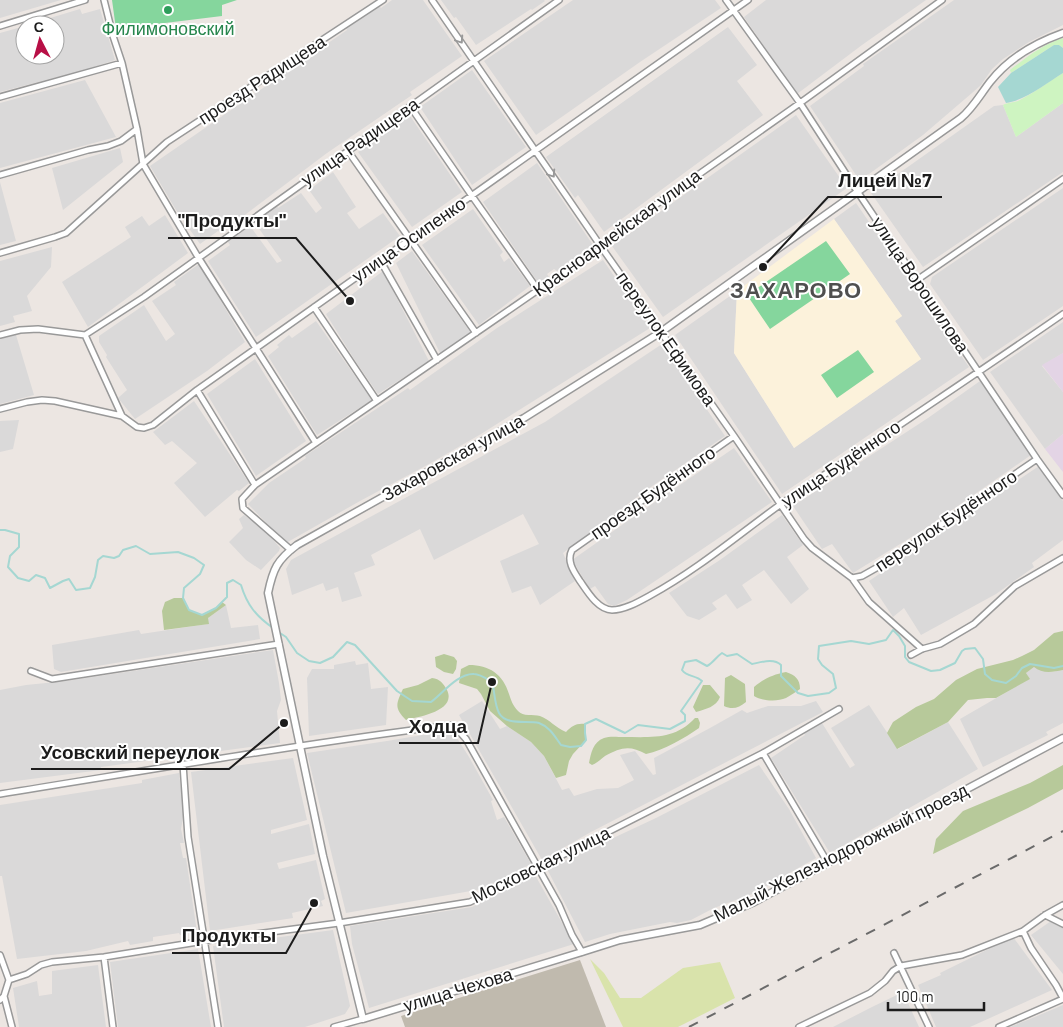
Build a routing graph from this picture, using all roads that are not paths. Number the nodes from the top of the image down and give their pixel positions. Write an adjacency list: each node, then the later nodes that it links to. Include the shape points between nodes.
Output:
1 (85, 0): 10 (street)
2 (104, 0): 13 (street)
3 (384, 0): 20 (street, проезд Радищева, via 167,142)
4 (432, 0): 12 (street, переулок Ефимова, one-way to 12)
5 (559, 0): 12 (street, улица Радищева)
6 (726, 0): 9 (street, улица Ворошилова)
7 (748, 0): 9 (street, улица Осипенко)
8 (942, 0): 15 (street, Красноармейская улица)
9 (733, 11): 15 (street, улица Ворошилова); 18 (street, улица Осипенко)
10 (0, 26)
11 (1063, 33): 23 (street, Захаровская улица, via 1035,45 1014,59 997,74 967,113)
12 (474, 61): 16 (street, улица Радищева); 18 (street, переулок Ефимова)
13 (122, 63): 14 (street); 17 (street)
14 (0, 97)
15 (800, 103): 23 (street, улица Ворошилова); 26 (street, Красноармейская улица, via 617,232)
16 (410, 106): 19 (street, улица Радищева); 24 (street)
17 (137, 129): 20 (street); 21 (street, via 108,146)
18 (535, 150): 24 (street, улица Осипенко); 26 (street, переулок Ефимова, one-way to 26)
19 (348, 151): 25 (street); 28 (street, улица Радищева)
20 (143, 164): 27 (street, проезд Радищева, via 66,233); 28 (street)
21 (0, 175)
22 (1063, 179): 30 (street)
23 (857, 192): 30 (street, улица Ворошилова); 34 (street, Захаровская улица)
24 (472, 196): 25 (street, улица Осипенко); 31 (street)
25 (410, 239): 29 (street, улица Осипенко); 35 (street)
26 (602, 248): 31 (street, Красноармейская улица); 34 (street, переулок Ефимова)
27 (0, 253)
28 (198, 257): 37 (street, улица Радищева, via 144,297); 38 (street)
29 (380, 260): 32 (street, улица Осипенко); 39 (street)
30 (917, 280): 40 (street, улица Ворошилова)
31 (538, 290): 35 (street, Красноармейская улица)
32 (314, 307): 38 (street, улица Осипенко); 42 (street)
33 (1063, 314): 40 (street, улица Будённого)
34 (661, 332): 45 (street, переулок Ефимова); 51 (street, Захаровская улица, via 524,418)
35 (476, 333): 39 (street, Красноармейская улица)
36 (0, 335): 37 (street, via 38,329)
37 (84, 335): 44 (street)
38 (256, 348): 41 (street, улица Осипенко); 46 (street)
39 (437, 360): 42 (street, Красноармейская улица)
40 (979, 372): 47 (street, улица Ворошилова); 50 (street, улица Будённого)
41 (197, 390): 44 (street, улица Осипенко, via 153,425 137,427); 48 (street)
42 (377, 401): 46 (street, Красноармейская улица)
43 (0, 409): 44 (street, улица Осипенко, via 42,400)
44 (122, 416)
45 (734, 436): 50 (street, переулок Ефимова); 54 (street, проезд Будённого, via 572,550 570,563 591,597 601,606)
46 (316, 443): 48 (street, Красноармейская улица)
47 (1037, 459): 49 (street, улица Ворошилова); 53 (street, переулок Будённого, via 885,563)
48 (255, 485): 51 (street, Красноармейская улица, via 242,499 243,508)
49 (1063, 495)
50 (781, 504): 53 (street, переулок Ефимова, via 812,548); 54 (street, улица Будённого, via 695,568 637,603)
51 (291, 550): 55 (street, Захаровская улица, via 273,572 268,593)
52 (1063, 558): 56 (street, via 1015,586 974,624 940,644)
53 (852, 578): 56 (street, переулок Ефимова, via 869,602)
54 (617, 609)
55 (279, 644): 58 (street, via 52,679); 61 (street)
56 (922, 649): 57 (street)
57 (911, 655)
58 (31, 671)
59 (839, 708): 62 (street, Московская улица)
60 (1063, 738): 65 (street, Малый Железнодорожный проезд)
61 (300, 747): 63 (street); 66 (street, via 451,725 466,740); 69 (street)
62 (764, 753): 65 (street); 66 (street, Московская улица)
63 (183, 764): 64 (street); 72 (street, via 188,837)
64 (0, 794)
65 (828, 863): 73 (street, Малый Железнодорожный проезд, via 754,902 700,925 620,940)
66 (538, 868): 69 (street, Московская улица, via 470,902); 73 (street)
67 (1063, 905): 68 (street)
68 (1045, 915): 70 (street); 71 (street)
69 (339, 923): 72 (street, Московская улица); 81 (street)
70 (1063, 924)
71 (1023, 931): 77 (street, via 962,955); 80 (street)
72 (204, 941): 76 (street, Московская улица); 84 (street)
73 (582, 952): 81 (street, улица Чехова)
74 (894, 953): 77 (street)
75 (0, 955): 78 (street)
76 (104, 957): 78 (street, Московская улица, via 52,962); 83 (street)
77 (901, 966): 86 (street, via 870,993); 87 (street)
78 (9, 980): 79 (street)
79 (2, 998): 82 (street)
80 (1063, 998): 88 (street)
81 (363, 1019): 85 (street, улица Чехова)
82 (12, 1027)
83 (113, 1027)
84 (218, 1027)
85 (334, 1027)
86 (798, 1027)
87 (929, 1027)
88 (999, 1027)

